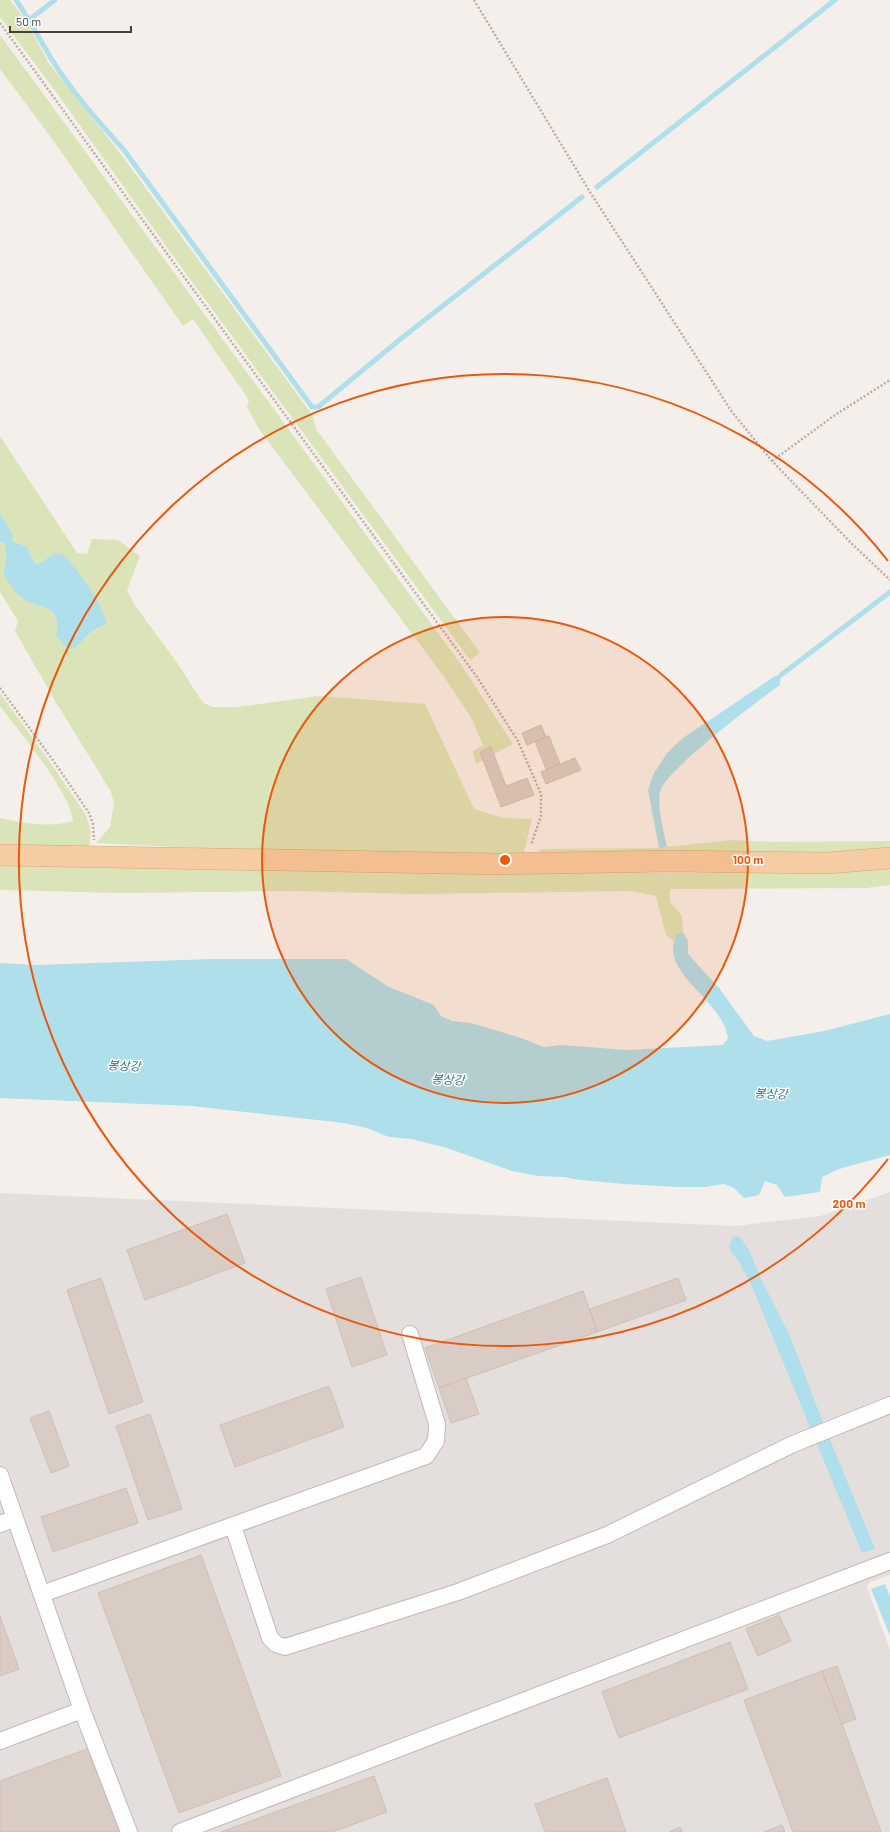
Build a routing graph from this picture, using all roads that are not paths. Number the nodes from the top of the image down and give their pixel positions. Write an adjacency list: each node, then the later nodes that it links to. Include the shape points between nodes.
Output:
1 (0, 855): 2 (main road, via 525,863 828,863)
2 (890, 858)
3 (410, 1334): 8 (lane, via 437,1424 436,1441 426,1456)
4 (890, 1405): 8 (lane, via 793,1444 607,1535 458,1592 285,1648 270,1638)
5 (0, 1475): 6 (lane)
6 (15, 1518): 7 (lane); 10 (lane)
7 (0, 1524)
8 (232, 1526): 10 (lane)
9 (890, 1561): 14 (lane)
10 (42, 1594): 11 (lane)
11 (82, 1710): 12 (lane); 13 (lane)
12 (0, 1741)
13 (129, 1832)
14 (180, 1832)

